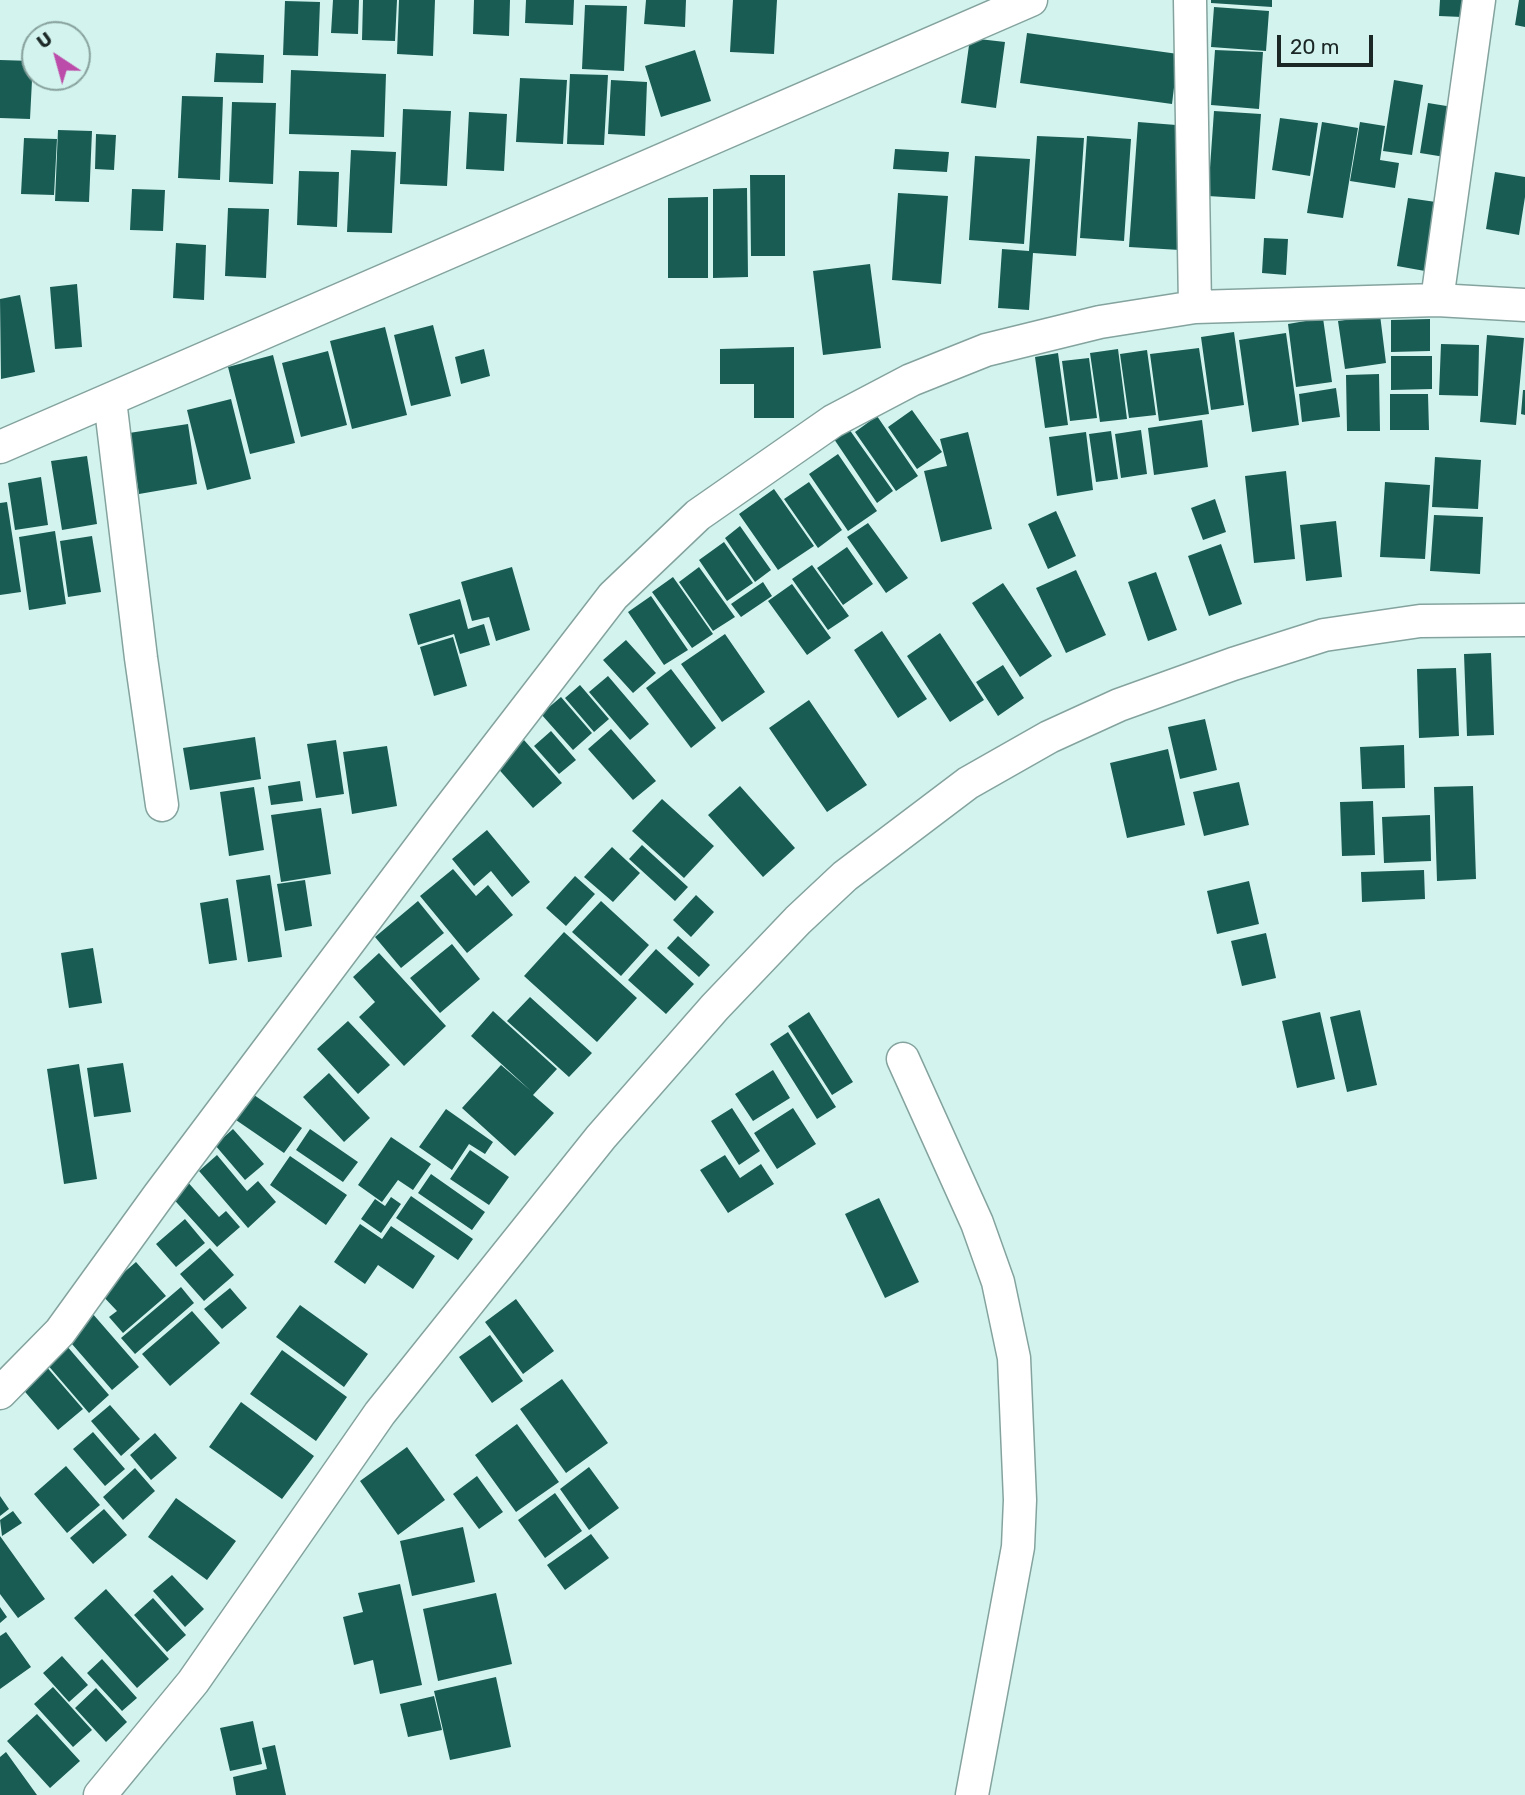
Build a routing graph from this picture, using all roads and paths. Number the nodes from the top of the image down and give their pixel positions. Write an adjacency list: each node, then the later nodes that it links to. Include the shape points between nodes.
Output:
1 (1031, 0): 7 (street)
2 (1190, 0): 6 (street)
3 (1479, 0): 4 (street)
4 (1437, 300): 5 (street); 6 (street)
5 (1525, 305)
6 (1195, 307): 12 (street, via 1100,322 986,351 911,380 833,421 698,515 613,596 60,1332)
7 (110, 400): 8 (street); 10 (street)
8 (0, 447)
9 (1525, 620): 13 (street, via 1420,621 1324,635 1119,705 1049,737 968,783 845,876 715,1007 601,1137 380,1413 193,1682)
10 (162, 805)
11 (903, 1059): 14 (street, via 977,1223 998,1282 1014,1358 1018,1547)
12 (0, 1393)
13 (100, 1795)
14 (972, 1795)

